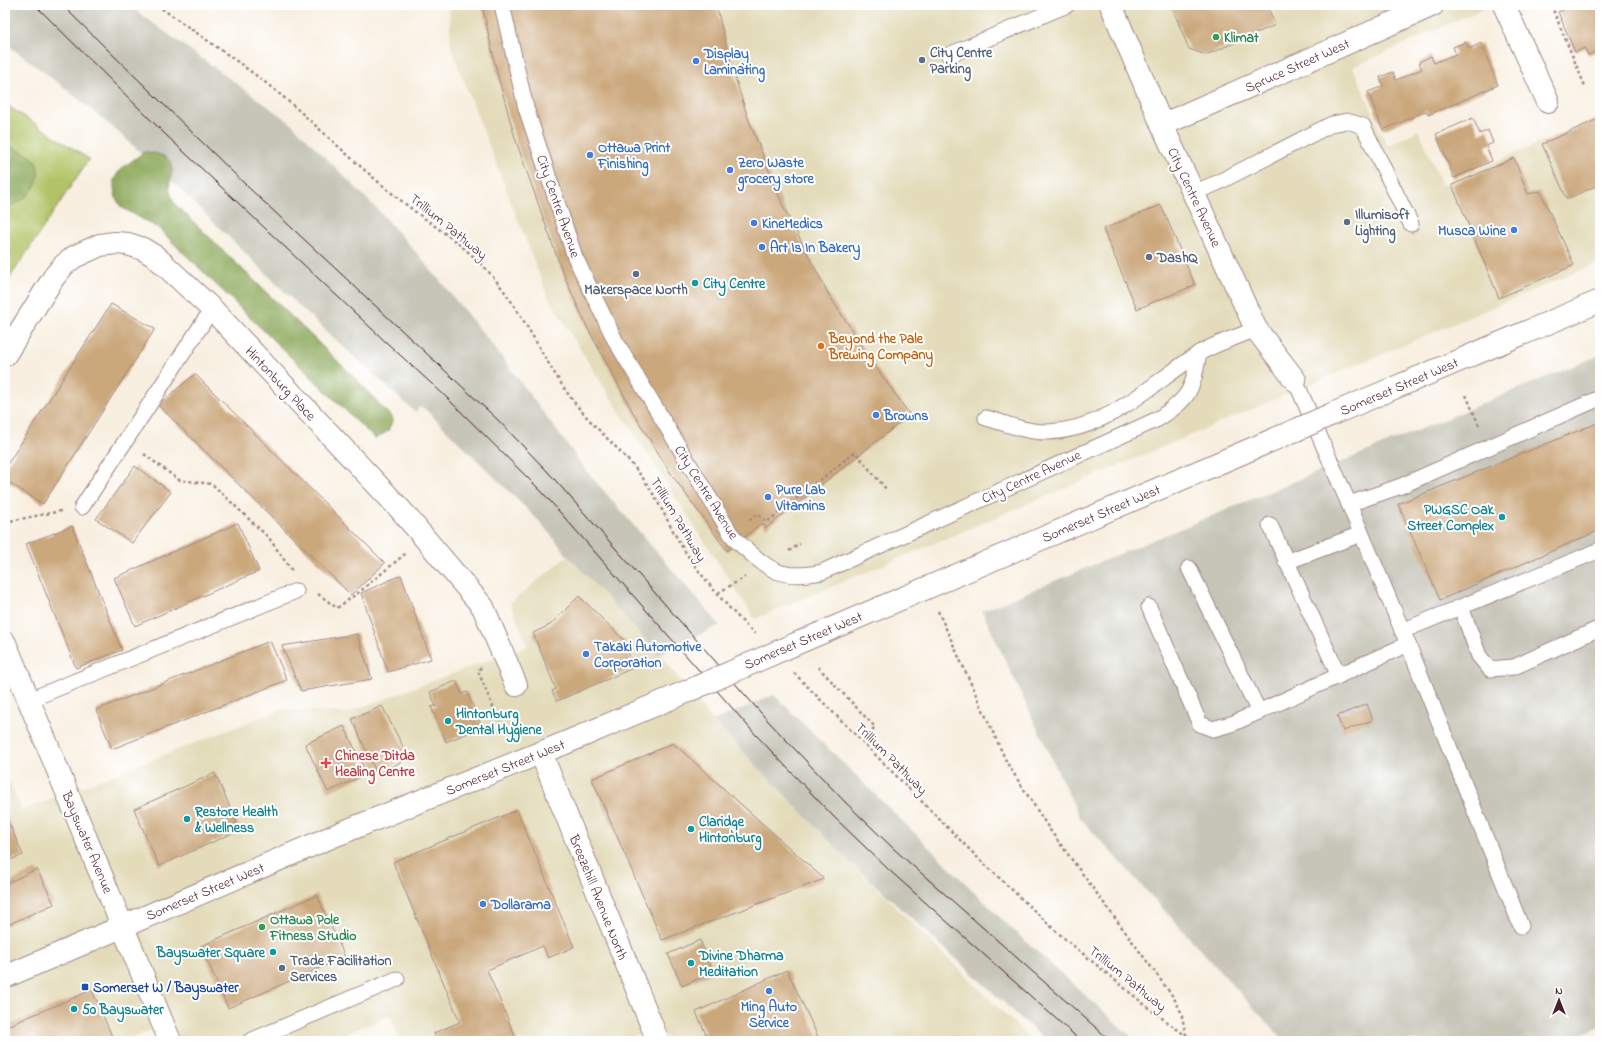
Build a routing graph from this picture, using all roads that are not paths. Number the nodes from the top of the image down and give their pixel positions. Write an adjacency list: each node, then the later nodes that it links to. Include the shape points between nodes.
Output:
1 (502, 5): 14 (lane, City Centre Avenue, bridge, via 526,108 575,257 615,340 731,534 774,572 803,576 822,572 1158,418 1179,404 1189,393)
2 (1067, 5): 6 (lane)
3 (1111, 5): 8 (street, City Centre Avenue)
4 (1433, 5): 8 (street, Spruce Street West)
5 (1504, 5): 7 (street)
6 (949, 55)
7 (1548, 102)
8 (1162, 125): 9 (street, City Centre Avenue)
9 (1193, 193): 10 (lane, via 1332,124 1347,121 1363,126); 13 (street, City Centre Avenue)
10 (1411, 224)
11 (1600, 301): 36 (street, Somerset Street West, bridge)
12 (212, 309): 15 (street, Hintonburg Place, via 156,257 143,249 128,244 100,245 64,265); 20 (lane); 33 (street, Hintonburg Place, via 400,509 482,607)
13 (1256, 329): 14 (lane); 16 (street, City Centre Avenue)
14 (1199, 353): 18 (lane, via 1122,409 1084,425 1048,432 1025,429)
15 (5, 355)
16 (1294, 380): 19 (lane)
17 (1600, 398): 19 (lane, via 1401,486)
18 (986, 418)
19 (1349, 504): 22 (lane)
20 (82, 507)
21 (1270, 525): 24 (lane)
22 (1361, 534): 24 (lane); 30 (lane)
23 (1600, 550): 28 (lane)
24 (1286, 562): 32 (lane)
25 (1189, 568): 35 (lane)
26 (296, 591): 34 (lane)
27 (1149, 607): 35 (lane, via 1200,724 1213,729)
28 (1461, 607): 29 (lane, via 1479,656 1490,669 1514,667); 30 (lane)
29 (1600, 628)
30 (1405, 637): 32 (lane); 38 (lane)
31 (5, 643): 34 (street, Bayswater Avenue)
32 (1338, 676): 35 (lane)
33 (516, 685)
34 (29, 700): 37 (street, Bayswater Avenue)
35 (1259, 712)
36 (541, 753): 37 (street, Somerset Street West, via 336,835); 43 (street, Breezehill Avenue North)
37 (123, 926): 39 (street, Somerset Street West); 41 (street, Bayswater Avenue)
38 (1521, 926)
39 (5, 976)
40 (396, 979): 42 (lane)
41 (170, 1041)
42 (250, 1041)
43 (658, 1041)

